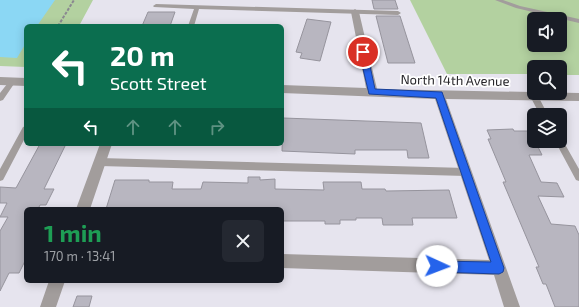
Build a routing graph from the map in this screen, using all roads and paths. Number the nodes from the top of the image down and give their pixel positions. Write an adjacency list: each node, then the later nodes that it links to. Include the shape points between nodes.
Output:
1 (74, 0): 8 (path)
2 (498, 0): 7 (lane)
3 (156, 6): 4 (lane)
4 (197, 7): 5 (lane); 9 (lane)
5 (355, 12): 6 (lane); 14 (street)
6 (398, 13)
7 (579, 21)
8 (59, 24)
9 (192, 24)
10 (0, 80): 11 (street)
11 (13, 81): 12 (street); 19 (lane)
12 (24, 82)
13 (284, 89): 14 (street, North 14th Avenue)
14 (372, 92): 15 (street, North 14th Avenue)
15 (439, 95): 16 (street, North 14th Avenue); 24 (street)
16 (527, 96)
17 (567, 97): 18 (street, North 14th Avenue)
18 (579, 97)
19 (0, 98)
20 (24, 133): 25 (lane)
21 (105, 146): 23 (street)
22 (563, 148): 26 (lane)
23 (100, 162): 24 (lane); 27 (street)
24 (466, 172): 29 (street)
25 (0, 177)
26 (579, 177)
27 (84, 207)
28 (284, 261): 29 (street)
29 (499, 268): 32 (street)
30 (56, 283): 31 (street)
31 (48, 307)
32 (512, 307)

